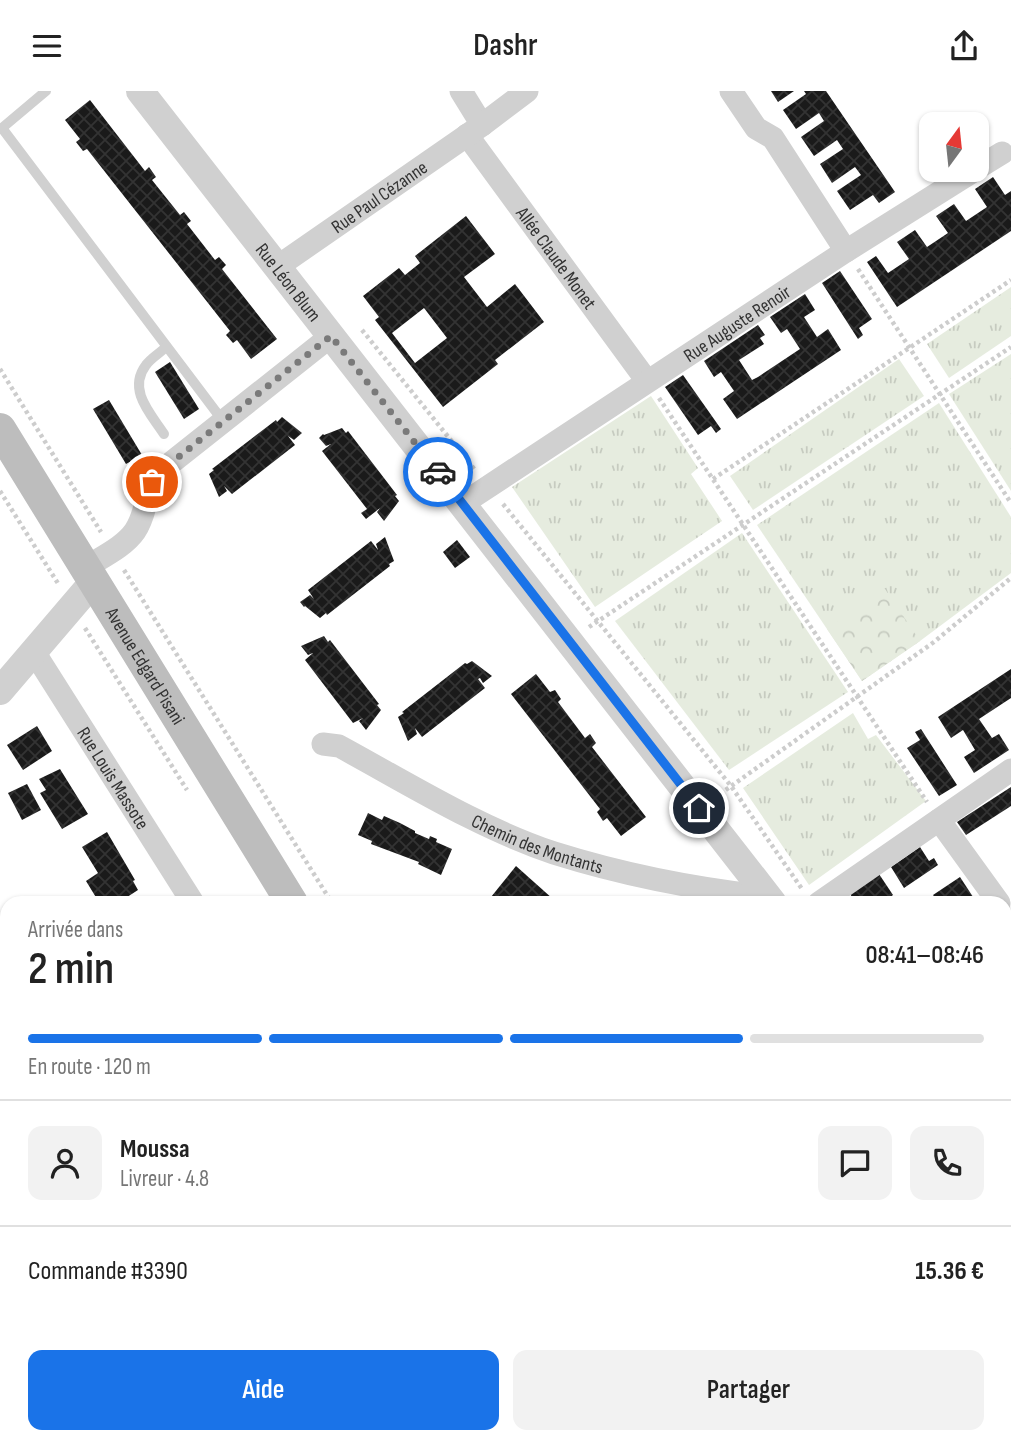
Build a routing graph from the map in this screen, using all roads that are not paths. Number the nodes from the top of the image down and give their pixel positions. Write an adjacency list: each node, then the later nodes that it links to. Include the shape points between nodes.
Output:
1 (46, 91): 13 (lane, via 2,128)
2 (140, 91): 11 (street, Rue Léon Blum)
3 (461, 91): 6 (street)
4 (527, 91): 6 (street, Rue Paul Cézanne)
5 (731, 91): 10 (street, via 756,128 773,138)
6 (474, 130): 11 (street, Rue Paul Cézanne); 14 (street, Allée Claude Monet)
7 (1002, 153): 8 (street, Rue Auguste Renoir)
8 (989, 161)
9 (955, 182): 10 (street, Rue Auguste Renoir)
10 (846, 251): 14 (street, Rue Auguste Renoir)
11 (277, 267): 12 (street, Rue Léon Blum)
12 (331, 336): 15 (street); 18 (street, Rue Léon Blum)
13 (166, 347): 15 (lane); 17 (lane, via 146,365 138,388)
14 (648, 381): 18 (street, Rue Auguste Renoir)
15 (223, 421): 19 (street, via 157,476 134,531)
16 (0, 429): 19 (main road, Avenue Edgard Pisani)
17 (164, 434)
18 (462, 504): 28 (street, Rue Léon Blum)
19 (90, 575): 20 (street, via 72,607); 26 (main road, Avenue Edgard Pisani)
20 (34, 652): 21 (street); 25 (street, Rue Louis Massote)
21 (0, 691)
22 (323, 744): 27 (street, Chemin des Montants, via 340,745 460,812 553,852 625,872)
23 (1011, 770): 24 (street)
24 (939, 820): 29 (street); 30 (street)
25 (189, 896)
26 (288, 896)
27 (749, 896)
28 (768, 896)
29 (829, 896)
30 (994, 896)

